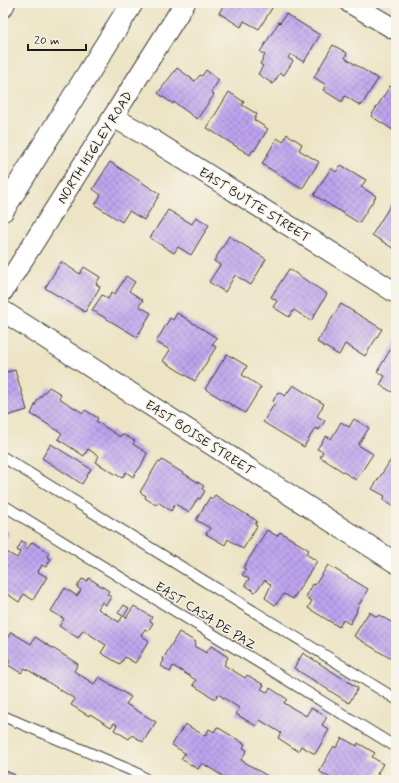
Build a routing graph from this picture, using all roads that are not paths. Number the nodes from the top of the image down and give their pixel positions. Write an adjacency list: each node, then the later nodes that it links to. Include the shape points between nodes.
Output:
1 (5, 3): 5 (street)
2 (132, 3): 8 (main road)
3 (185, 3): 7 (street, NORTH HIGLEY ROAD)
4 (350, 3): 6 (street)
5 (3, 7)
6 (396, 30)
7 (113, 117): 9 (street, NORTH HIGLEY ROAD); 10 (street, EAST BUTTE STREET)
8 (3, 210)
9 (3, 291)
10 (396, 293)
11 (3, 311): 14 (street, EAST BOISE STREET)
12 (3, 456): 15 (lane)
13 (3, 505): 17 (lane, EAST CASA DE PAZ)
14 (396, 563)
15 (396, 699)
16 (3, 716): 18 (lane, via 135,772)
17 (396, 747)
18 (147, 780)

